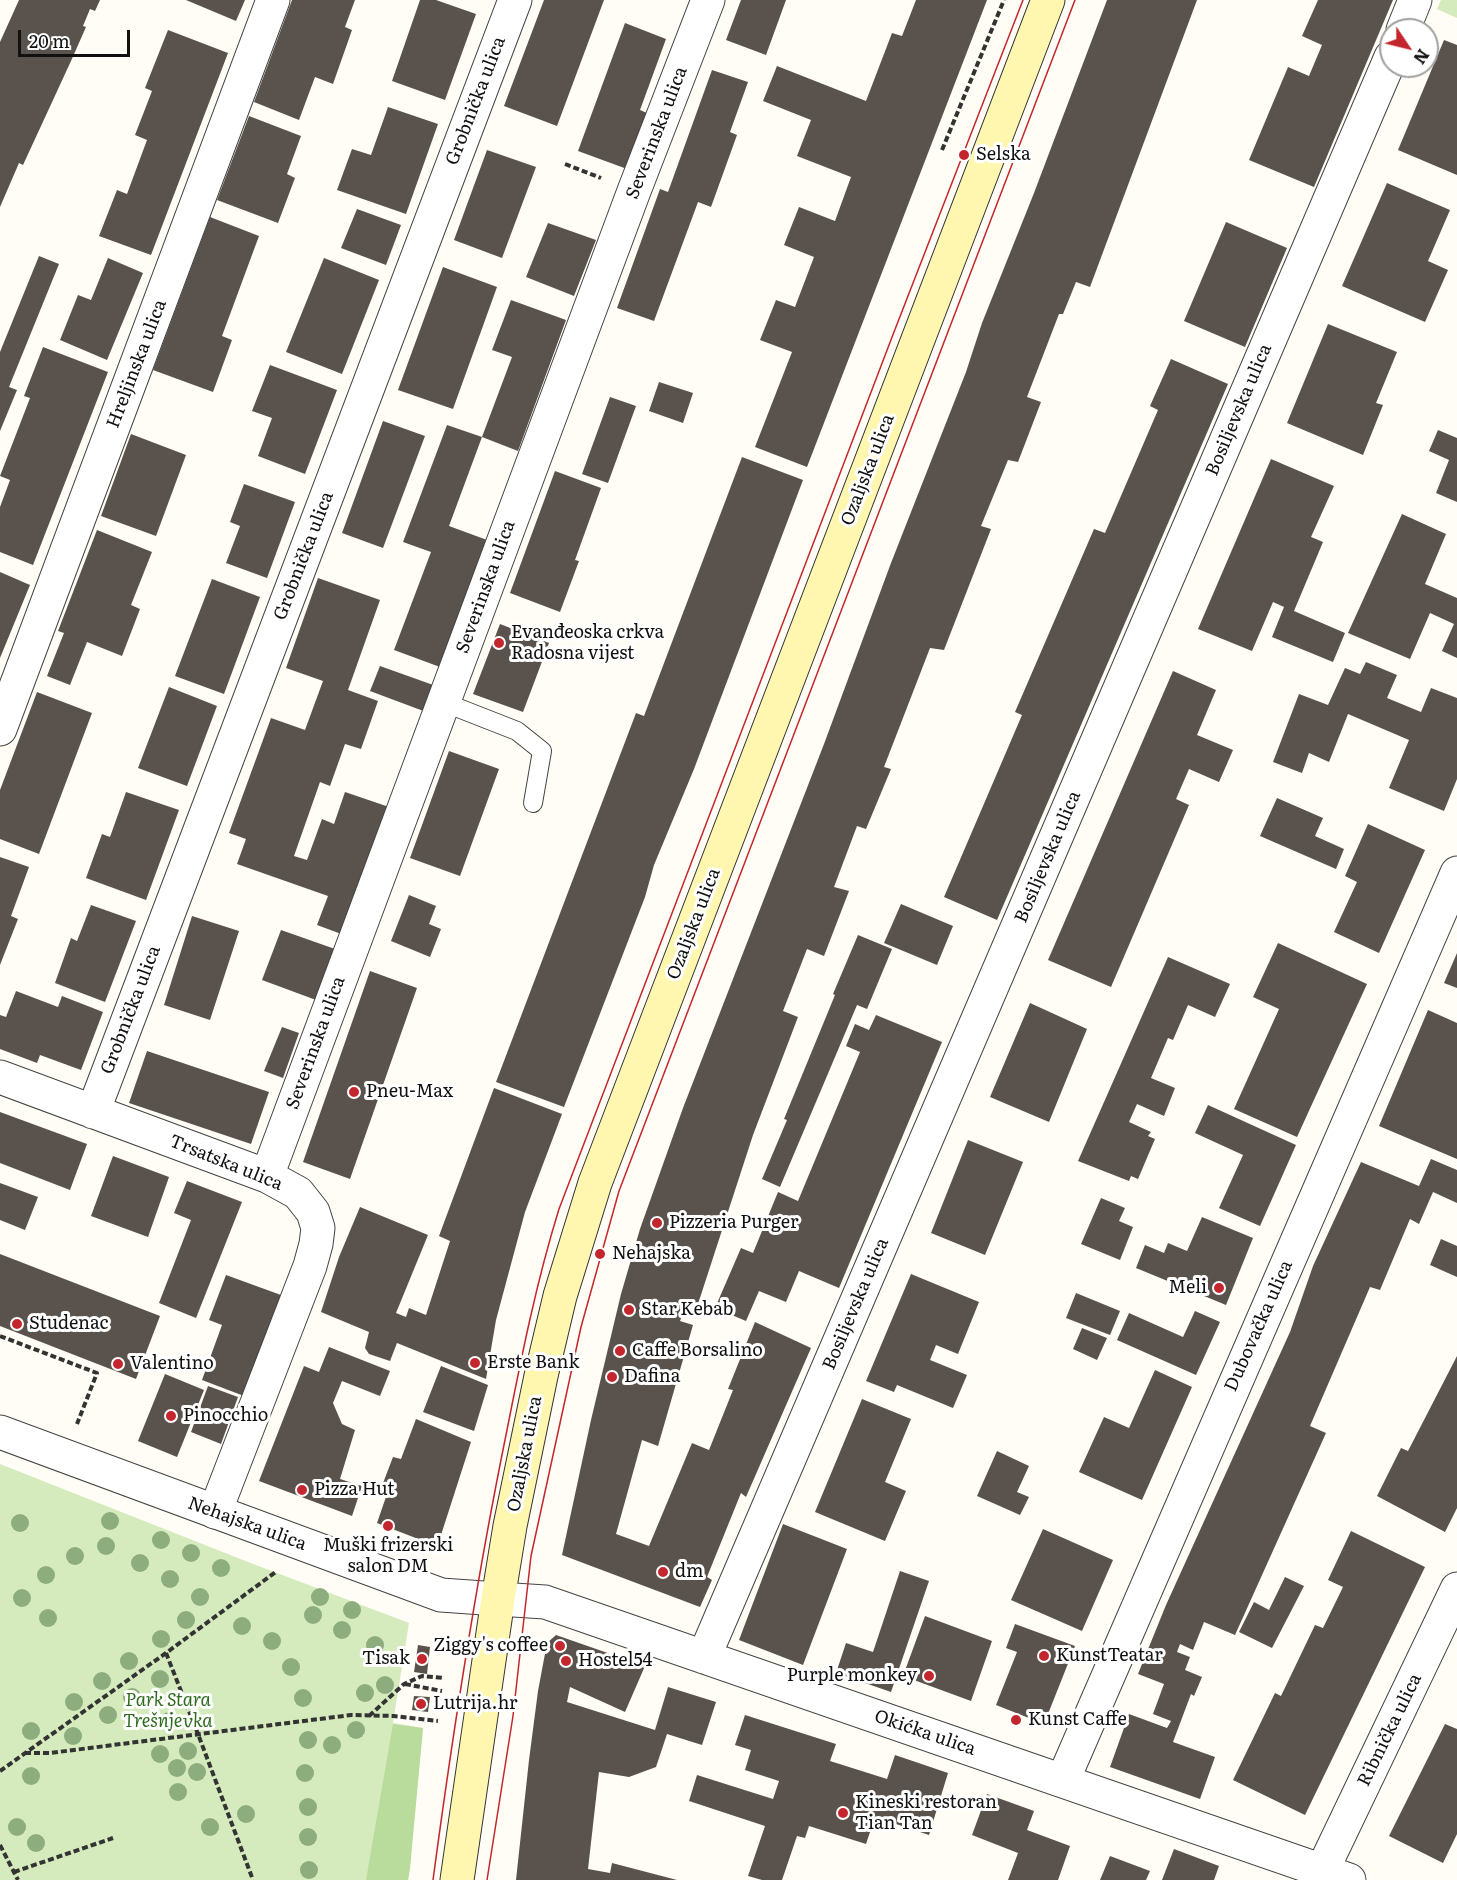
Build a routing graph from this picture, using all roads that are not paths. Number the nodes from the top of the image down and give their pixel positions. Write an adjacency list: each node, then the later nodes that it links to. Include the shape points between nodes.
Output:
1 (273, 0): 9 (street, Hreljinska ulica)
2 (515, 0): 13 (street, Grobnička ulica)
3 (708, 0): 8 (street, Severinska ulica)
4 (1048, 0): 18 (main road, Ozaljska ulica, via 595,1183 560,1296 541,1376)
5 (1415, 0): 6 (street)
6 (1407, 18)
7 (1382, 78): 19 (street, Bosiljevska ulica)
8 (443, 702): 10 (lane, via 517,730 542,751); 14 (street, Severinska ulica)
9 (0, 729)
10 (533, 803)
11 (1457, 873): 20 (street, Dubovačka ulica)
12 (0, 1077): 13 (street, Trsatska ulica)
13 (93, 1112): 14 (street, Trsatska ulica)
14 (267, 1176): 16 (street, Trsatska ulica, via 298,1193 313,1212 318,1228 316,1244)
15 (0, 1432): 16 (street, Nehajska ulica)
16 (215, 1512): 18 (street, Nehajska ulica, via 441,1596)
17 (1457, 1589): 21 (street, Ribnička ulica)
18 (498, 1599): 19 (street, Okićka ulica, via 545,1602); 22 (main road, Ozaljska ulica)
19 (704, 1657): 20 (street, Okićka ulica)
20 (1063, 1780): 21 (street, Okićka ulica)
21 (1336, 1875)
22 (458, 1880)

